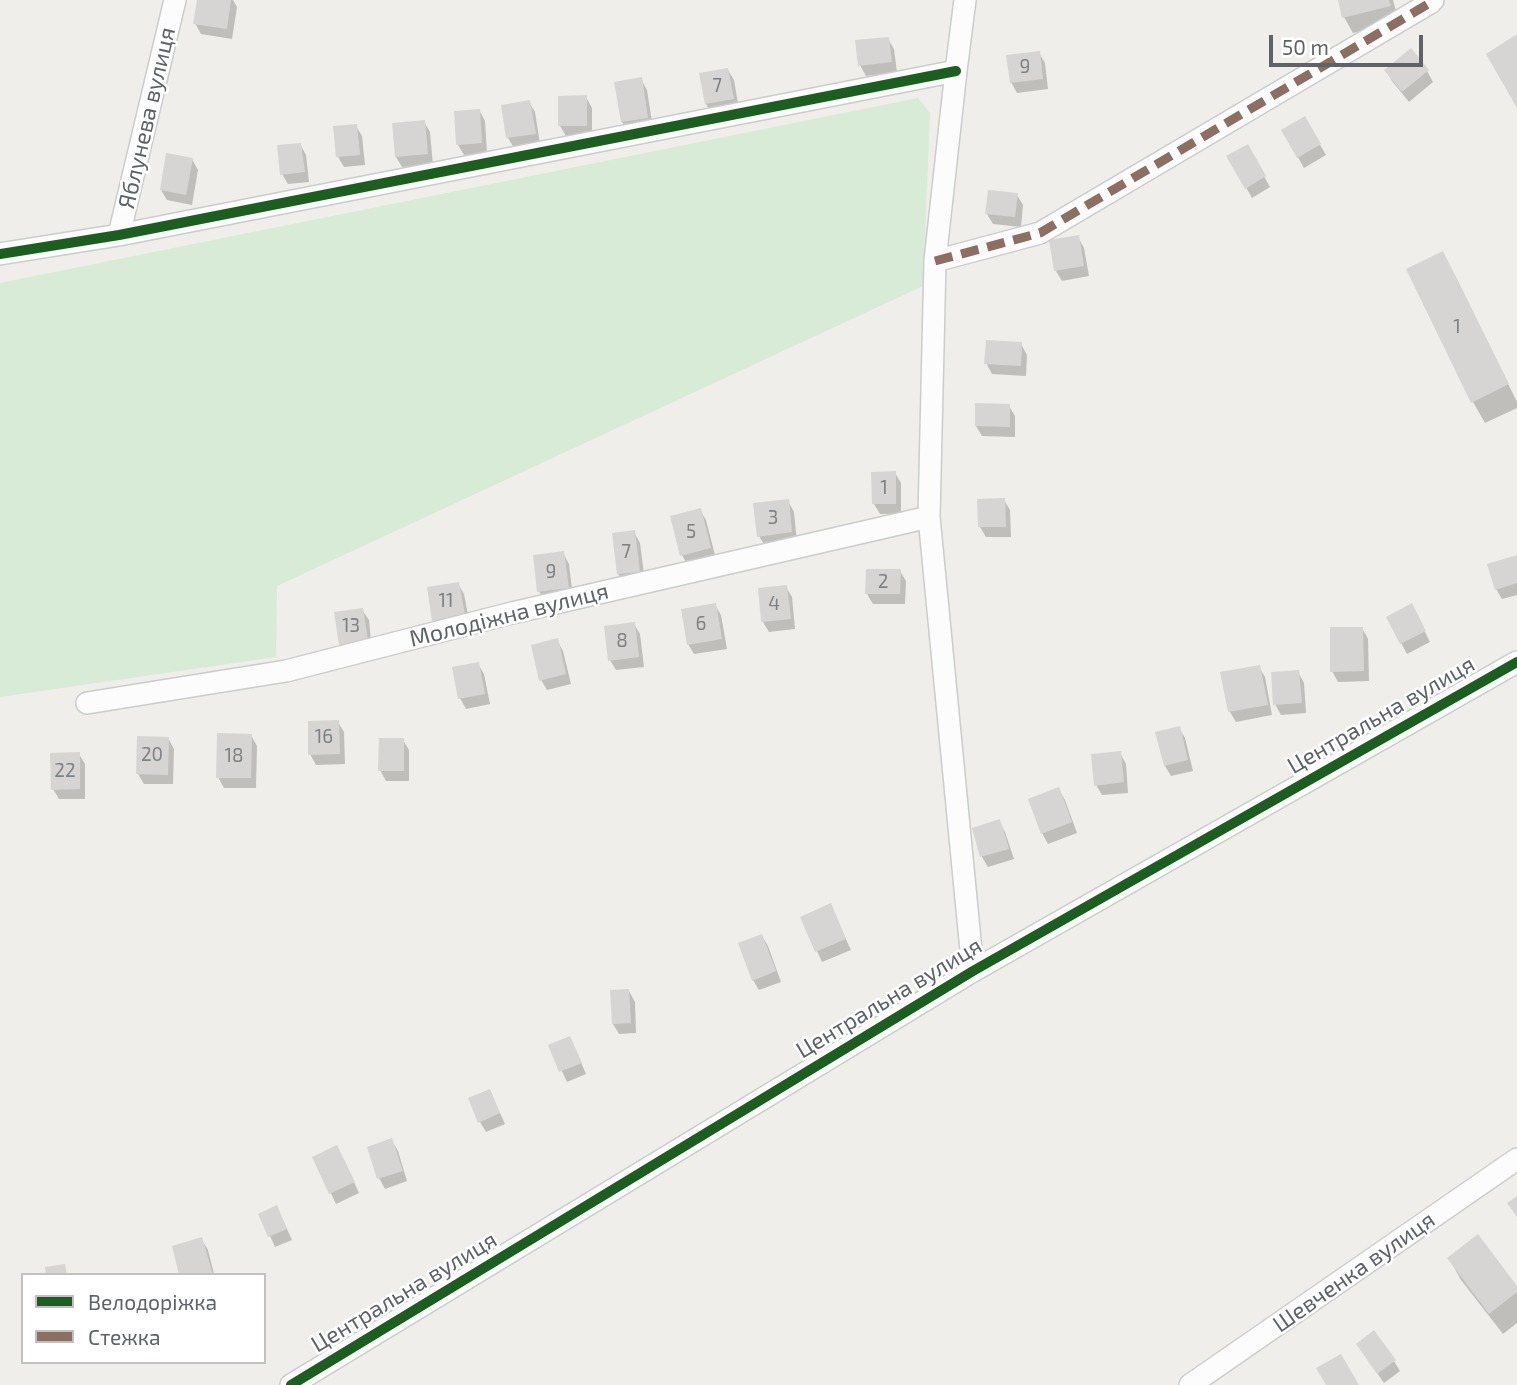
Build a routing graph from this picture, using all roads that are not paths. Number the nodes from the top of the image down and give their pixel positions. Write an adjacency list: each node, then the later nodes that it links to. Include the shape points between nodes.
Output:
1 (175, 0): 5 (street, Яблунева вулиця)
2 (965, 0): 4 (street)
3 (1432, 2): 7 (street, via 1040,233)
4 (956, 71): 5 (street); 7 (street)
5 (119, 235): 6 (street)
6 (0, 254)
7 (935, 261): 8 (street)
8 (929, 517): 10 (street, Молодіжна вулиця, via 512,613 286,671); 11 (street)
9 (1517, 662): 11 (street, Центральна вулиця)
10 (87, 703)
11 (973, 971): 13 (street, Центральна вулиця)
12 (1517, 1160): 14 (street, Шевченка вулиця)
13 (291, 1385)
14 (1190, 1385)

